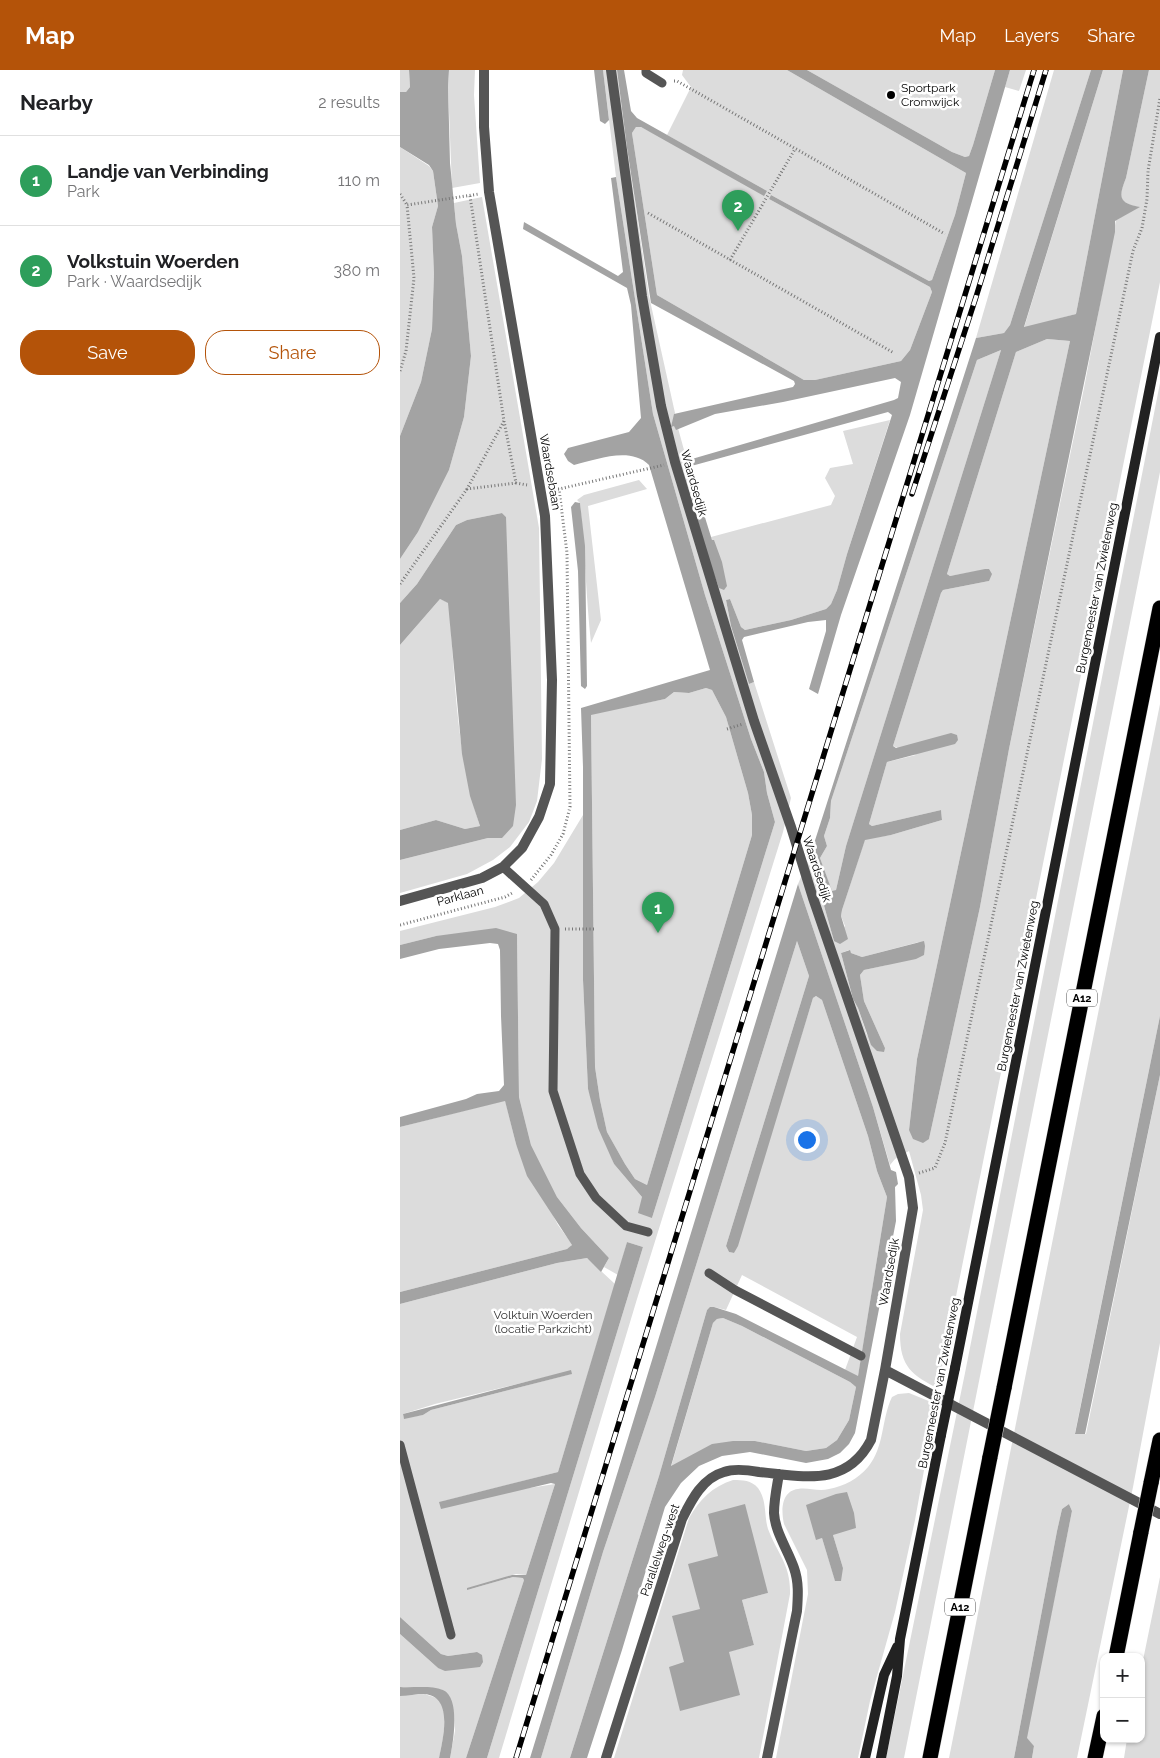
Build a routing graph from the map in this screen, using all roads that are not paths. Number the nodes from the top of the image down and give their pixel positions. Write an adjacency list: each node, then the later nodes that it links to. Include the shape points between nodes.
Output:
1 (484, 70): 7 (street, Waardsebaan, via 489,192 545,516 552,680 550,784 539,817 522,848)
2 (610, 70): 12 (street, Waardsedijk, via 642,296 674,462 754,721 909,1177 913,1208)
3 (646, 70): 4 (lane)
4 (662, 83)
5 (1160, 337): 18 (main road, Burgemeester van Zwietenweg, bridge)
6 (1160, 608): 25 (highway, A12, bridge)
7 (503, 867): 8 (street, Parklaan, via 482,878); 9 (lane, via 544,904 554,929 553,1091 580,1174 596,1198 626,1226)
8 (400, 901)
9 (648, 1232)
10 (709, 1273): 11 (lane)
11 (861, 1356)
12 (885, 1370): 15 (street, Parallelweg-west, via 871,1440 854,1463 825,1476 810,1478); 16 (street)
13 (1160, 1440): 19 (highway, bridge)
14 (400, 1446): 17 (lane)
15 (779, 1474): 21 (street, Parallelweg-west, via 742,1470 724,1472 706,1482 691,1500); 22 (street, via 774,1514 794,1568 798,1587 797,1611)
16 (1160, 1514)
17 (452, 1635)
18 (900, 1639): 23 (main road, Burgemeester van Zwietenweg, via 884,1674); 24 (main road, Burgemeester van Zwietenweg, via 897,1676)
19 (1117, 1653)
20 (1100, 1735): 26 (highway)
21 (606, 1758)
22 (767, 1758)
23 (865, 1758)
24 (881, 1758)
25 (930, 1758)
26 (1095, 1758)

